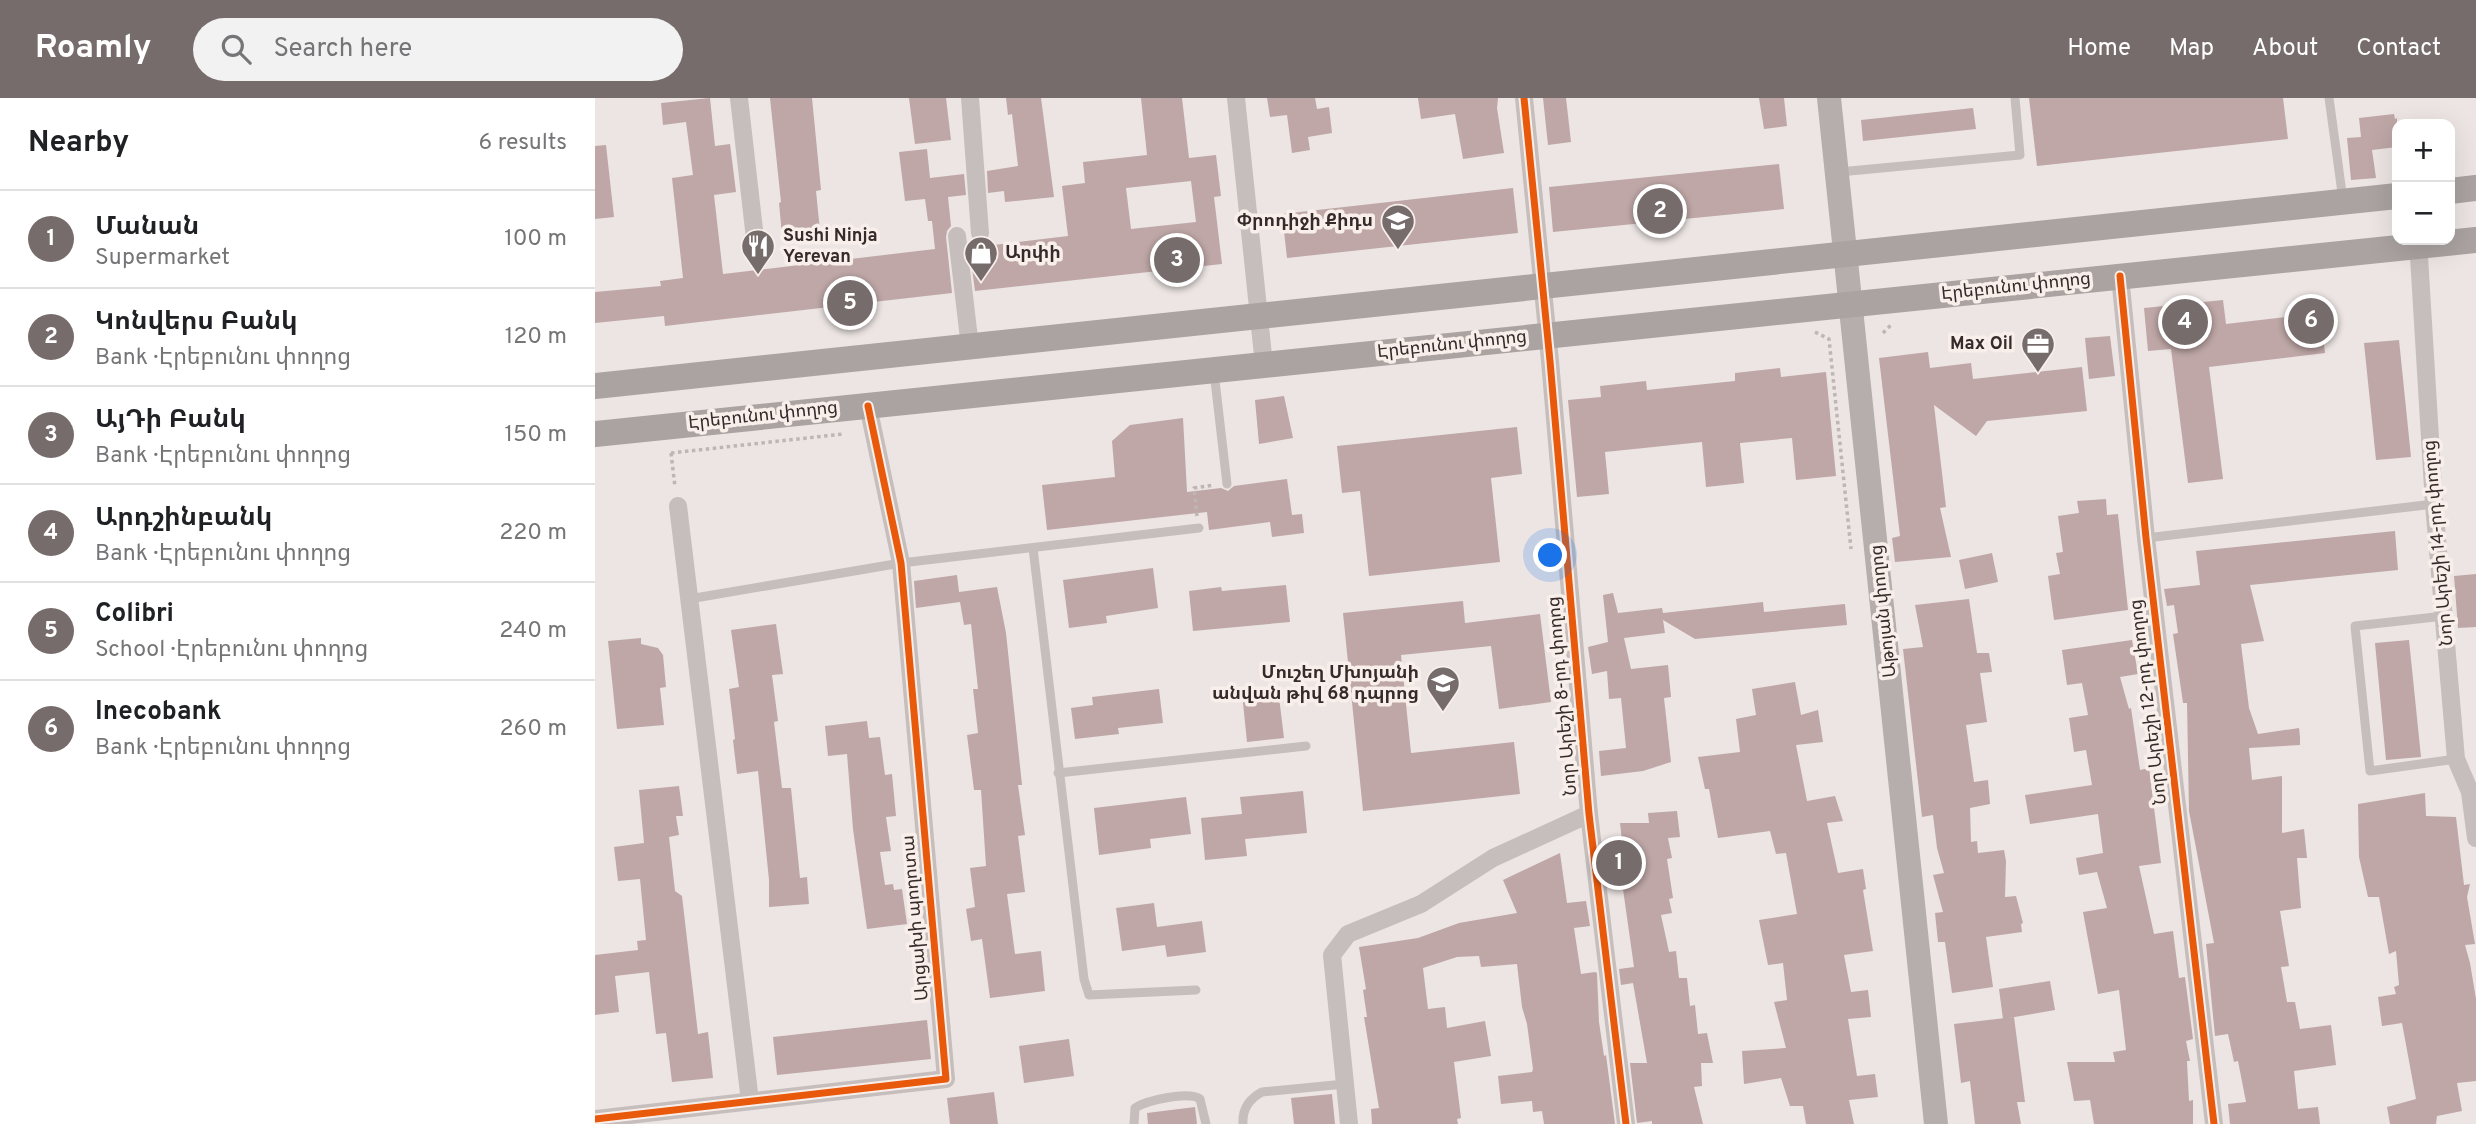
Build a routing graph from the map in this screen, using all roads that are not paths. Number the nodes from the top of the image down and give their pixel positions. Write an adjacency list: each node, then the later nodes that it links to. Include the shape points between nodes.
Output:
1 (739, 98): 20 (street)
2 (970, 98): 13 (street)
3 (1236, 98): 24 (street)
4 (1524, 98): 22 (street, Նոր Արեշի 8-րդ փողոց)
5 (1829, 98): 8 (main road, Աթոյան փողոց)
6 (2015, 98): 8 (lane, via 2020,155)
7 (2329, 98): 12 (lane)
8 (1839, 172): 19 (main road, Աթոյան փողոց)
9 (2476, 188): 10 (main road)
10 (2455, 190)
11 (2392, 197): 12 (main road)
12 (2343, 202): 19 (main road)
13 (980, 233)
14 (957, 236): 26 (street)
15 (2476, 240): 16 (main road, Էրեբունու փողոց)
16 (2455, 241)
17 (2400, 245): 21 (main road, Էրեբունու փողոց)
18 (2418, 245): 33 (street, Նոր Արեշի 14-րդ փողոց)
19 (1847, 255): 22 (main road); 23 (main road, Աթոյան փողոց)
20 (757, 256)
21 (2120, 276): 23 (main road, Էրեբունու փողոց); 36 (street, Նոր Արեշի 12-րդ փողոց)
22 (1542, 287): 24 (main road); 25 (street, Նոր Արեշի 8-րդ փողոց)
23 (1852, 305): 25 (main road, Էրեբունու փողոց); 55 (main road, Աթոյան փողոց)
24 (1259, 316): 26 (main road); 27 (street)
25 (1546, 336): 27 (main road, Էրեբունու փողոց); 44 (street, Նոր Արեշի 8-րդ փողոց)
26 (970, 347): 29 (main road)
27 (1264, 365): 28 (main road, Էրեբունու փողոց)
28 (1214, 370): 30 (main road, Էրեբունու փողոց); 32 (lane)
29 (595, 386)
30 (870, 418): 31 (main road, Էրեբունու փողոց); 38 (street, Արցախի պողոտա)
31 (595, 434)
32 (1227, 484)
33 (2434, 504): 36 (lane); 40 (street, Նոր Արեշի 14-րդ փողոց)
34 (678, 506): 39 (street)
35 (1199, 528): 37 (lane)
36 (2146, 538): 56 (street, Նոր Արեշի 12-րդ փողոց)
37 (1033, 548): 38 (lane); 43 (lane)
38 (901, 564): 39 (lane); 48 (street, Արցախի պողոտա, via 946,1079)
39 (689, 599): 48 (street)
40 (2444, 616): 42 (street, Նոր Արեշի 14-րդ փողոց); 42 (lane, via 2355,626 2370,771)
41 (1307, 746): 43 (lane)
42 (2456, 759): 45 (street, Նոր Արեշի 14-րդ փողոց, via 2470,792)
43 (1058, 773): 46 (lane, via 1089,995)
44 (1589, 814): 47 (street, via 1493,858 1421,904 1348,934 1332,955); 54 (street, Նոր Արեշի 8-րդ փողոց)
45 (2476, 838)
46 (1196, 990)
47 (1345, 1084): 52 (lane, via 1262,1092 1246,1107); 53 (street)
48 (750, 1101): 49 (street, Արցախի պողոտա)
49 (595, 1119)
50 (1134, 1124): 51 (lane, via 1135,1108 1144,1103 1192,1095 1200,1099)
51 (1206, 1124)
52 (1243, 1124)
53 (1349, 1124)
54 (1626, 1124)
55 (1936, 1124)
56 (2214, 1124)

